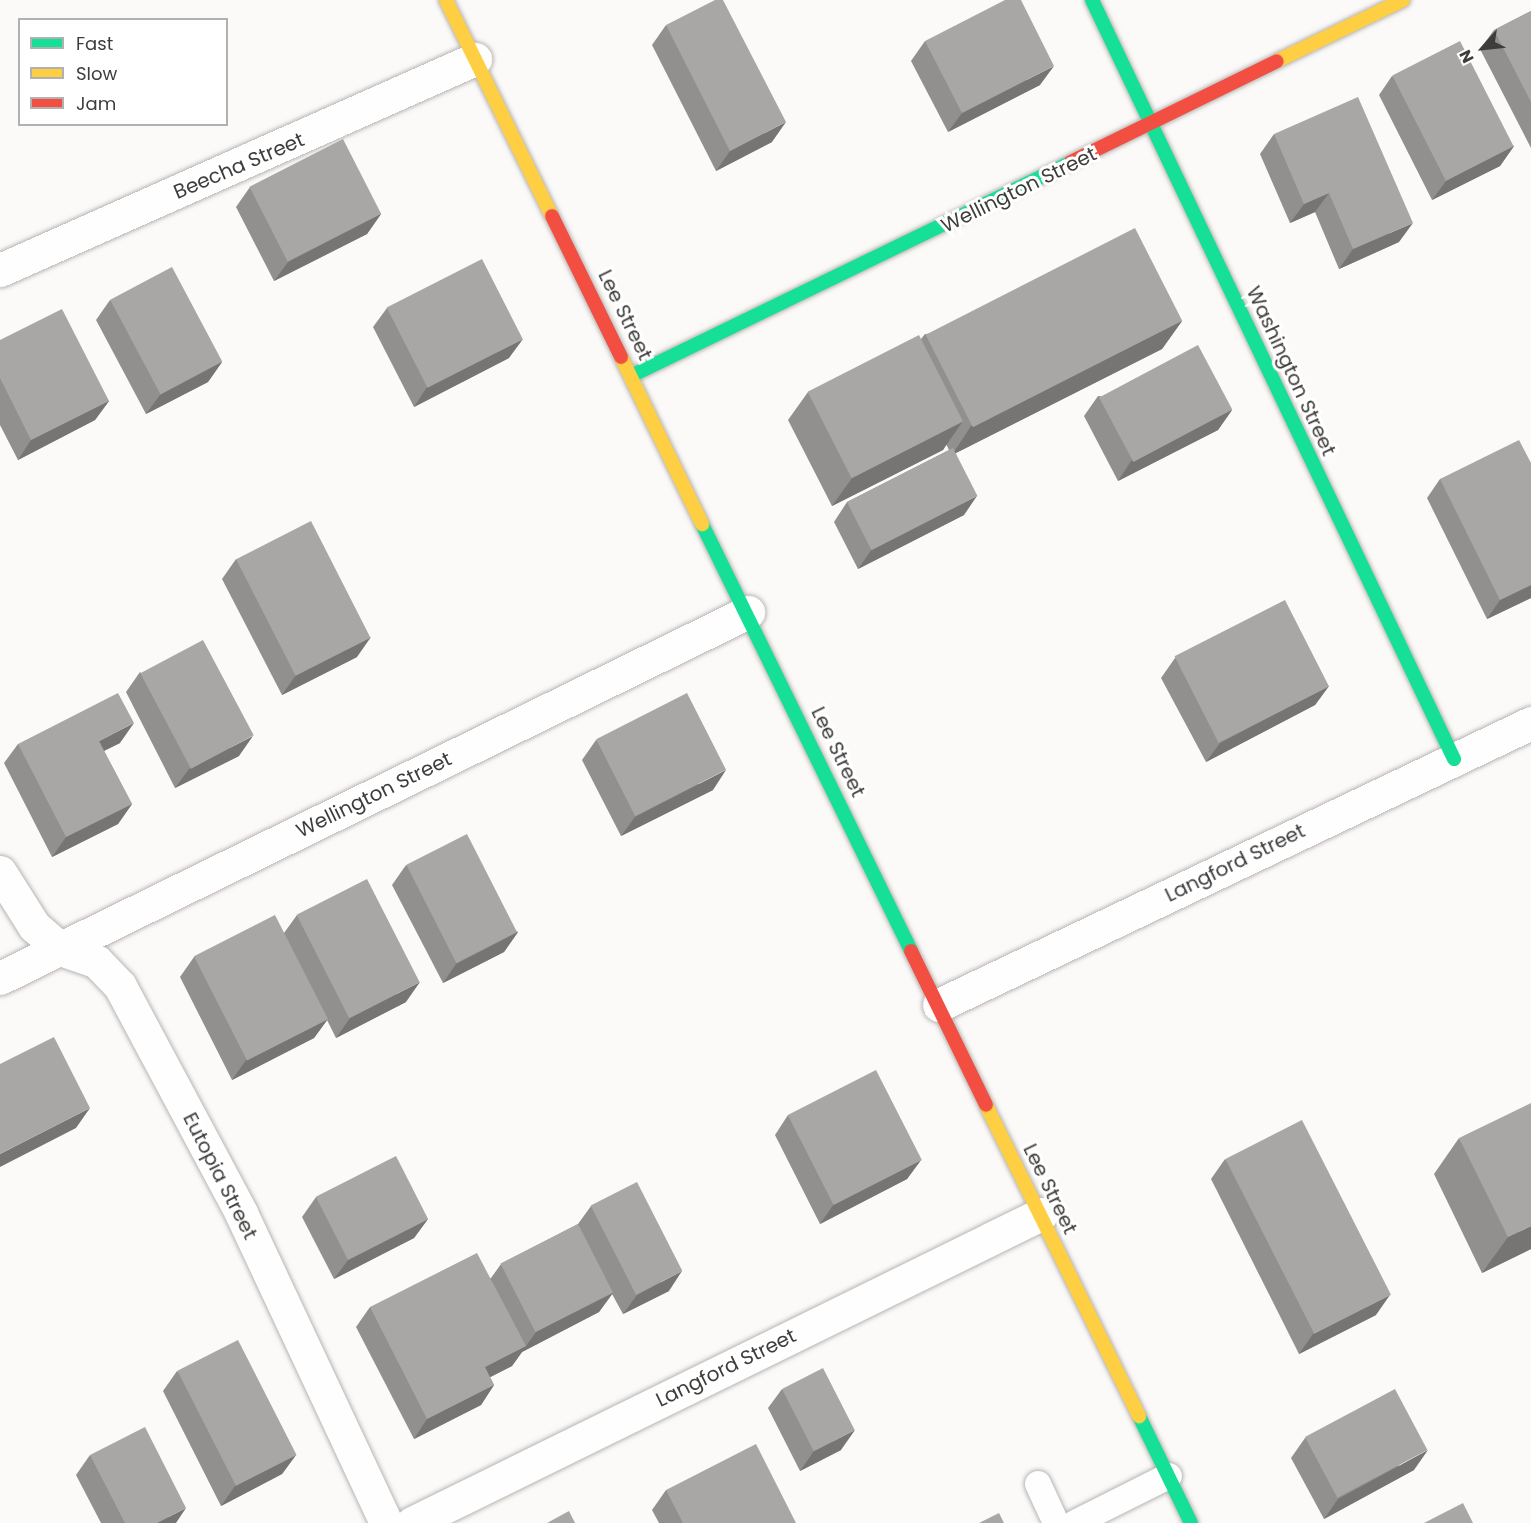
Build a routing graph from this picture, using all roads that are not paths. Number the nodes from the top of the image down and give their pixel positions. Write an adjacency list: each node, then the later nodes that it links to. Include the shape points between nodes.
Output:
1 (446, 0): 4 (main road, Lee Street)
2 (1092, 0): 5 (main road, Washington Street)
3 (1403, 0): 5 (main road, Wellington Street)
4 (475, 59): 6 (street, Beecha Street); 7 (main road, Lee Street)
5 (1153, 126): 7 (main road, Wellington Street); 10 (main road, Washington Street)
6 (0, 270)
7 (633, 375): 8 (main road, Lee Street)
8 (748, 612): 12 (street, Wellington Street); 14 (main road, Lee Street)
9 (1531, 723): 10 (street, Langford Street)
10 (1454, 759): 14 (street, Langford Street)
11 (0, 873): 12 (street, Eutopia Street, via 34,926)
12 (60, 949): 13 (street, Wellington Street); 18 (street, Eutopia Street, via 96,962 120,986 242,1213)
13 (0, 978)
14 (939, 1005): 15 (main road, Lee Street)
15 (1041, 1214): 16 (main road, Lee Street); 19 (street, Langford Street)
16 (1169, 1476): 21 (lane); 22 (main road, Lee Street)
17 (1038, 1484): 20 (lane)
18 (386, 1523)
19 (412, 1523)
20 (1056, 1523)
21 (1075, 1523)
22 (1191, 1523)

